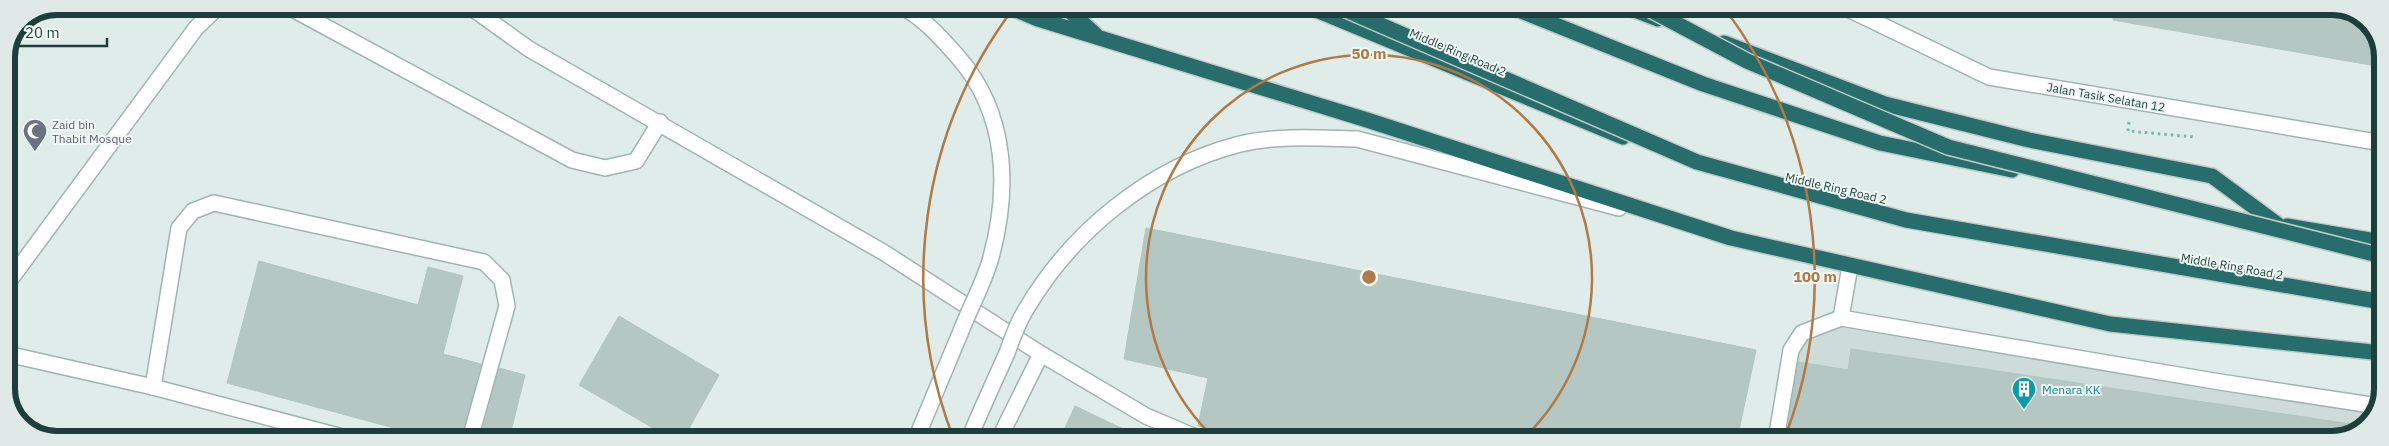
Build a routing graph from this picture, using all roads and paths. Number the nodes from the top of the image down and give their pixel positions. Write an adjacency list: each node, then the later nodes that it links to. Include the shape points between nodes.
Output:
1 (210, 15): 21 (street, via 196,28)
2 (304, 15): 14 (street, via 572,160 605,168 636,161)
3 (482, 15): 14 (street, via 529,49)
4 (913, 15): 32 (street, bridge, via 938,34 971,71 986,97 998,131 1002,171 1001,216 989,262)
5 (1028, 15): 13 (highway)
6 (1074, 15): 13 (highway)
7 (1328, 15): 23 (highway, Middle Ring Road 2, via 1603,130 1767,187 1968,232 2177,272)
8 (1357, 15): 22 (highway, bridge, via 1697,162 1906,220)
9 (1531, 15): 16 (highway, via 1703,84 1880,143)
10 (1648, 15): 16 (highway, via 1885,104 2029,140 2212,176)
11 (1660, 15): 19 (highway, bridge, via 1747,61 1948,147)
12 (1861, 15): 15 (street, Jalan Tasik Selatan 12, via 1989,77)
13 (1098, 36): 17 (highway)
14 (660, 122): 26 (street, via 884,252)
15 (2374, 142)
16 (2277, 224): 18 (highway)
17 (1731, 238): 20 (highway); 33 (street, bridge, via 1356,139 1293,137 1240,144 1155,178 1088,230 1062,256 1024,312)
18 (2374, 241)
19 (2374, 254)
20 (1850, 266): 24 (street); 25 (highway, via 2110,324)
21 (15, 272)
22 (2374, 301)
23 (2374, 305)
24 (1841, 318): 29 (street); 36 (street, via 1802,333 1791,350)
25 (2374, 352)
26 (1041, 354): 34 (street); 35 (street, via 1146,416)
27 (15, 355): 28 (street)
28 (152, 387): 30 (street); 31 (street, via 179,228 193,211 214,203 484,262 502,280 507,306)
29 (2371, 405)
30 (320, 431)
31 (472, 431)
32 (919, 431)
33 (972, 431)
34 (1002, 431)
35 (1181, 431)
36 (1778, 431)

